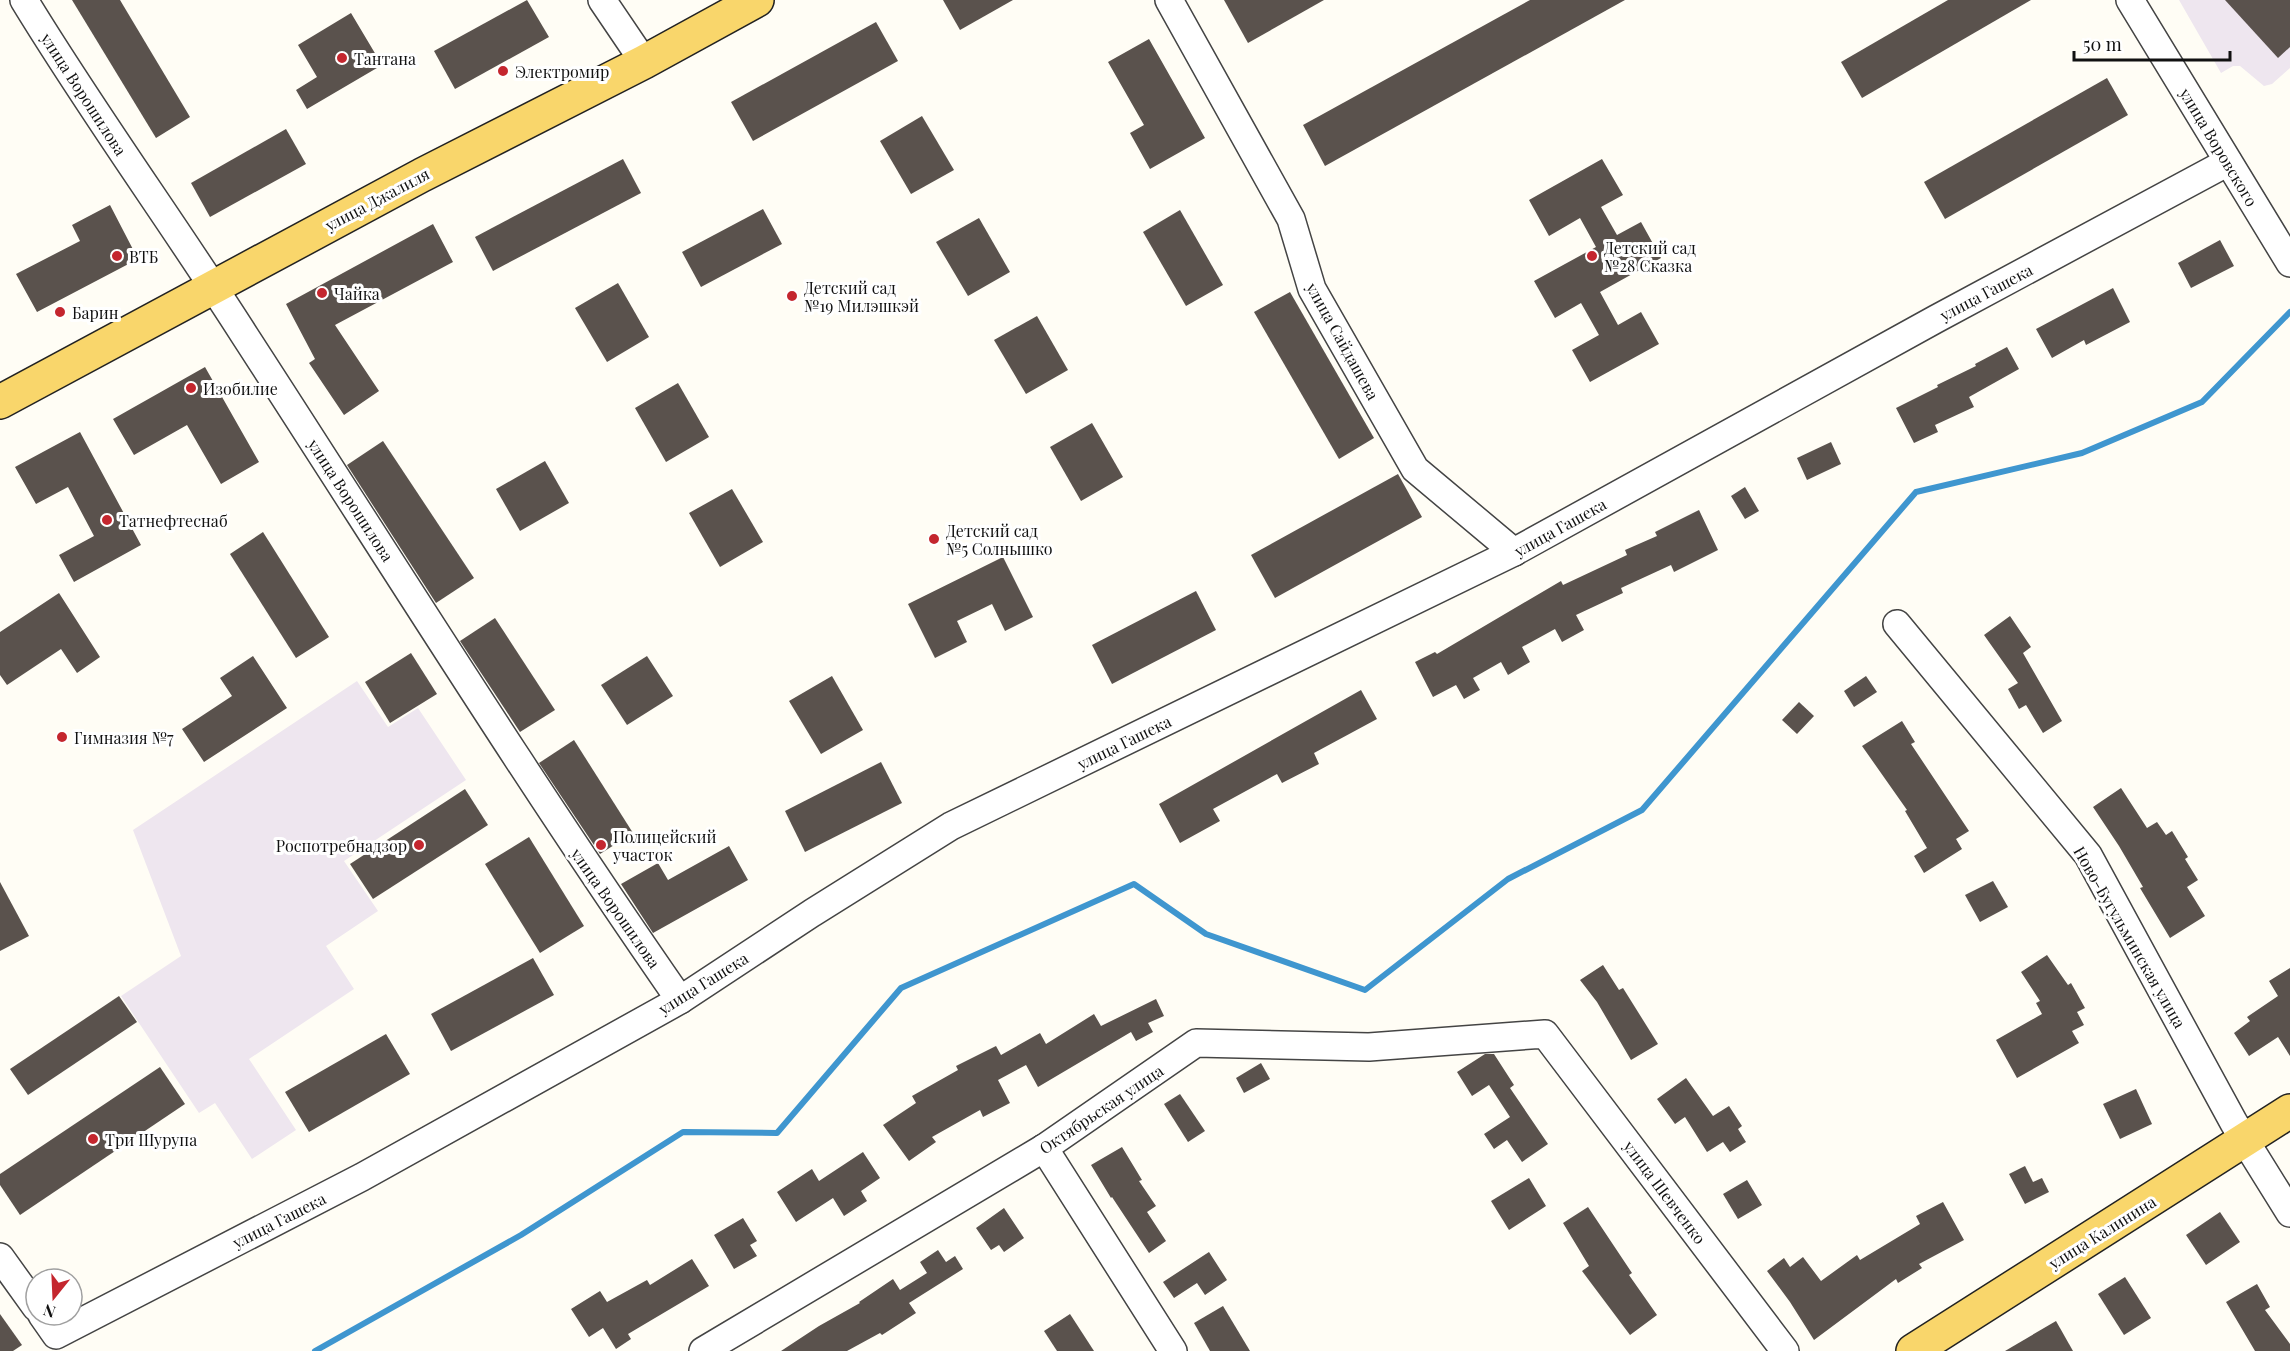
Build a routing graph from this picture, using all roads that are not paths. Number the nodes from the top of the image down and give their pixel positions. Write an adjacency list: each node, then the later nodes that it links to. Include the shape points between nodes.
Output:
1 (24, 0): 9 (street, улица Ворошилова, via 68,73)
2 (602, 0): 6 (street)
3 (757, 0): 6 (main road, улица Джалиля)
4 (1169, 0): 11 (street, улица Сайдашева, via 1291,219 1312,289 1415,469)
5 (2130, 0): 7 (street, улица Воровского)
6 (644, 62): 9 (main road, улица Джалиля)
7 (2228, 162): 8 (street, улица Воровского); 11 (street, улица Гашека)
8 (2290, 263)
9 (214, 287): 10 (main road, улица Джалиля); 13 (street, улица Ворошилова, via 551,812)
10 (0, 402)
11 (1514, 552): 13 (street, улица Гашека, via 951,826)
12 (1897, 624): 16 (street, Ново-Бугульминская улица, via 2088,855)
13 (680, 1000): 21 (street, улица Гашека, via 362,1177)
14 (1545, 1034): 17 (street, Октябрьская улица, via 1369,1047 1196,1043); 26 (street, улица Шевченко)
15 (2290, 1112): 16 (main road, улица Калинина)
16 (2245, 1141): 18 (street, Ново-Бугульминская улица); 27 (main road, улица Калинина)
17 (1044, 1148): 24 (street, Октябрьская улица); 25 (street)
18 (2290, 1213)
19 (0, 1257): 20 (street)
20 (24, 1290)
21 (84, 1321)
22 (50, 1327): 23 (street, улица Гашека, via 56,1335)
23 (71, 1327)
24 (703, 1351)
25 (1173, 1351)
26 (1785, 1351)
27 (1913, 1351)

